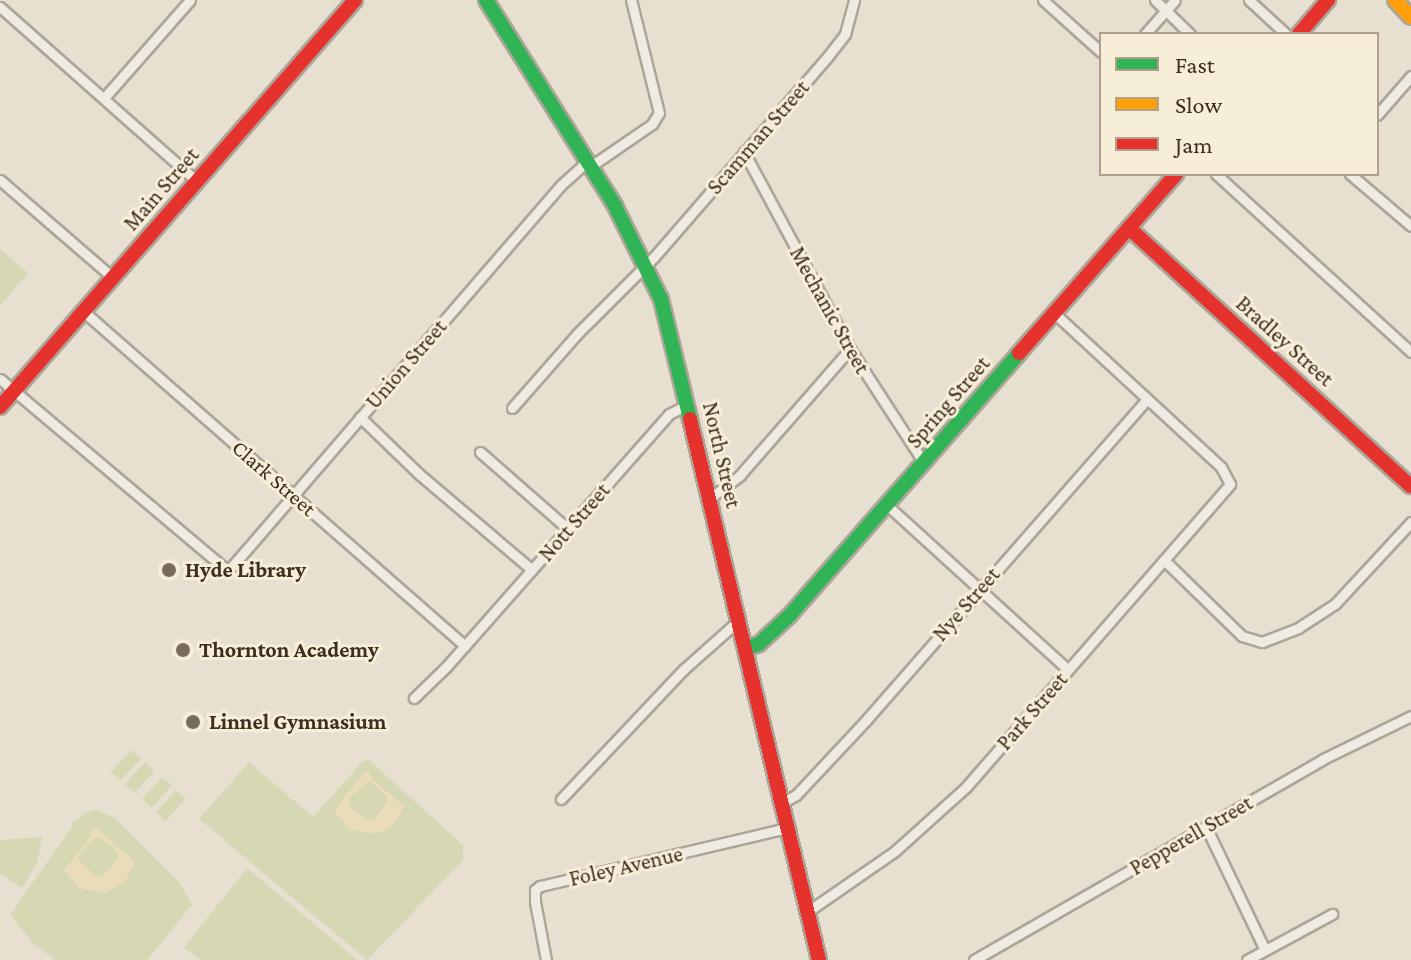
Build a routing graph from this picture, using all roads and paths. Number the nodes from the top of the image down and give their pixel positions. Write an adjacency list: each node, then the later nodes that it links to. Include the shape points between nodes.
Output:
1 (190, 0): 21 (street)
2 (355, 0): 29 (main road, Main Street)
3 (486, 0): 24 (main road, North Street)
4 (631, 0): 24 (street, Union Street, via 659,115)
5 (854, 0): 23 (street, Scamman Street, via 845,34)
6 (1043, 0): 19 (street)
7 (1155, 0): 13 (street)
8 (1175, 0): 13 (street)
9 (1249, 0): 17 (street)
10 (1328, 0): 18 (main road)
11 (1395, 0): 14 (main road)
12 (0, 7): 21 (street)
13 (1165, 11): 15 (street); 16 (street)
14 (1411, 17)
15 (1147, 32)
16 (1188, 32)
17 (1284, 32)
18 (1301, 32)
19 (1099, 50)
20 (1411, 76): 22 (street)
21 (104, 98): 29 (street)
22 (1379, 113)
23 (744, 152): 32 (street, Scamman Street); 36 (street, Mechanic Street)
24 (589, 164): 32 (main road, North Street); 44 (street, Union Street, via 561,185)
25 (1174, 176): 31 (main road, Spring Street)
26 (1218, 176): 37 (street)
27 (1352, 176): 30 (street)
28 (0, 180): 33 (street)
29 (197, 181): 33 (main road, Main Street)
30 (1411, 226)
31 (1129, 228): 35 (main road, Spring Street); 47 (main road, Bradley Street)
32 (647, 265): 41 (main road, North Street, via 664,309); 43 (street, Scamman Street, via 613,295)
33 (113, 278): 34 (main road, Main Street)
34 (83, 311): 39 (main road, Main Street); 48 (street, Clark Street)
35 (1054, 313): 40 (street); 46 (main road, Spring Street)
36 (850, 349): 46 (street, Mechanic Street); 49 (street, via 749,465)
37 (1411, 352)
38 (0, 379): 39 (street)
39 (15, 391): 42 (main road, Main Street); 48 (street, Union Street, via 228,571)
40 (1147, 399): 53 (street, Park Street, via 1230,481); 55 (street, Nye Street)
41 (687, 405): 49 (main road, North Street); 52 (street, Nott Street, via 669,414)
42 (0, 407)
43 (512, 408)
44 (360, 417): 48 (street, Union Street); 54 (street)
45 (480, 452): 52 (street)
46 (924, 463): 50 (main road, Spring Street)
47 (1411, 486)
48 (293, 495): 57 (street, Clark Street)
49 (710, 498): 56 (main road, North Street)
50 (887, 505): 55 (street); 58 (main road, Spring Street, via 780,626)
51 (1411, 522): 53 (street, via 1335,604 1298,628 1262,642 1238,633)
52 (568, 529): 54 (street, Nott Street)
53 (1164, 560): 59 (street, Park Street)
54 (532, 570): 57 (street, Nott Street)
55 (979, 589): 59 (street); 63 (street, Nye Street, via 806,785)
56 (738, 621): 58 (main road, North Street); 62 (street, via 684,669)
57 (465, 646): 60 (street, Nott Street)
58 (745, 649): 63 (main road, North Street)
59 (1067, 669): 66 (street, Park Street, via 940,813)
60 (414, 698)
61 (1411, 716): 64 (street, Pepperell Street, via 1323,759)
62 (561, 799)
63 (781, 803): 65 (main road, North Street)
64 (1206, 827): 68 (street); 71 (street, Pepperell Street)
65 (787, 828): 66 (main road, North Street); 69 (street, Foley Avenue, via 540,886 535,902)
66 (807, 912): 70 (main road, North Street)
67 (1332, 914): 68 (street)
68 (1265, 950): 72 (street)
69 (546, 960)
70 (819, 960)
71 (974, 960)
72 (1247, 960)

